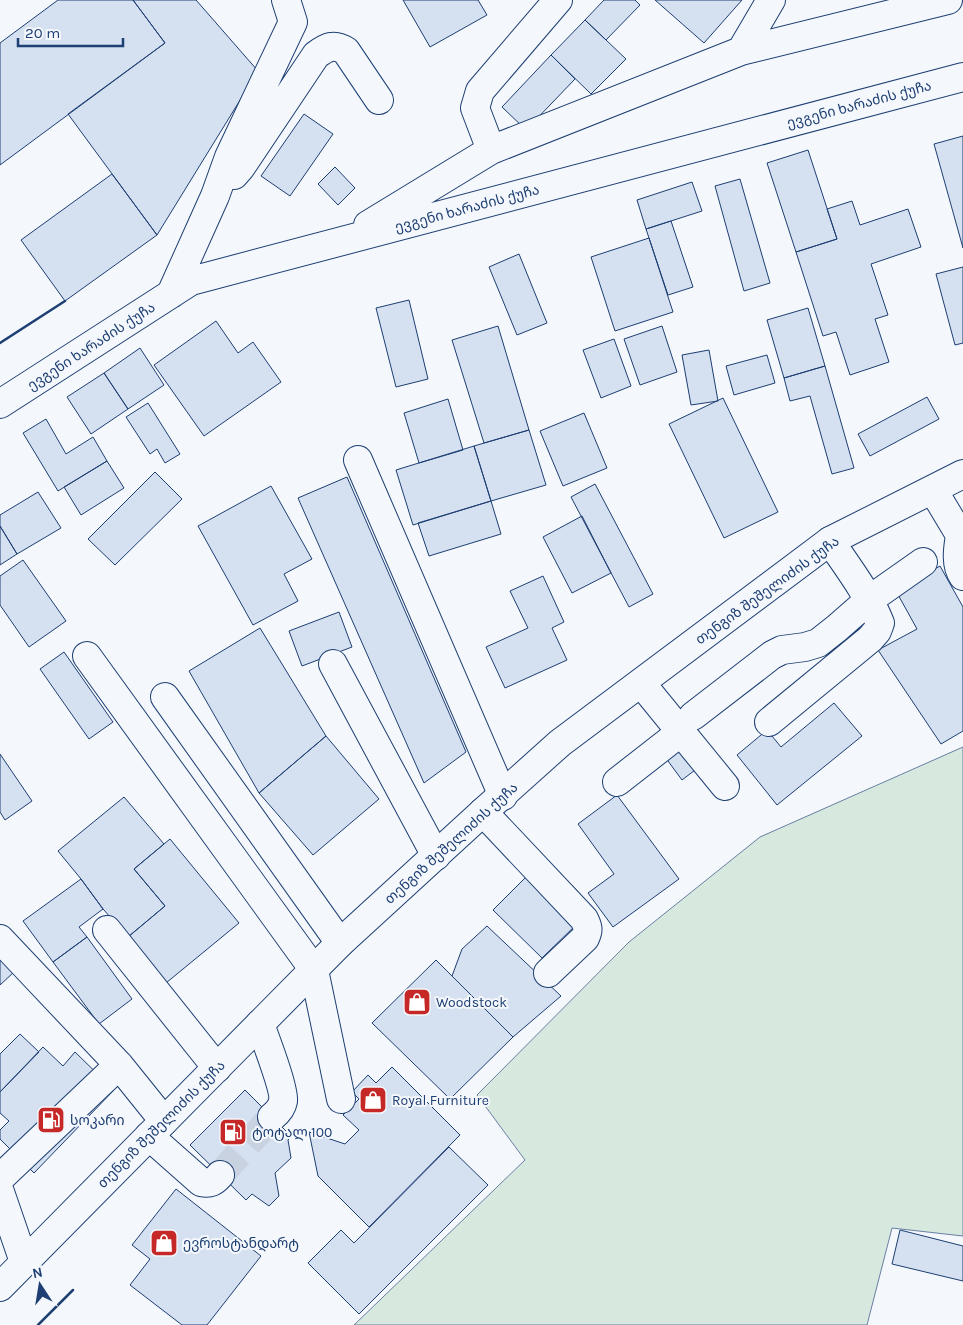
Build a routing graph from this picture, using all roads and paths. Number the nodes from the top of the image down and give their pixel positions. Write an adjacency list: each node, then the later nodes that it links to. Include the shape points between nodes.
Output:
1 (286, 0): 9 (main road, via 293,22 229,157)
2 (558, 0): 8 (main road, via 480,91 475,108)
3 (770, 0): 5 (main road)
4 (948, 0): 5 (main road)
5 (741, 51): 8 (main road)
6 (963, 77): 10 (main road, ევგენი ხარაძის ქუჩა)
7 (379, 100): 9 (main road, via 346,50 339,46 326,48 316,54 241,167)
8 (491, 150): 10 (main road)
9 (215, 196): 11 (main road)
10 (341, 241): 11 (main road, ევგენი ხარაძის ქუჩა, via 191,281)
11 (171, 294): 12 (main road, ევგენი ხარაძის ქუჩა)
12 (0, 404)
13 (358, 460): 29 (main road)
14 (963, 474): 15 (main road, თენგიზ შეშელიძის ქუჩა)
15 (933, 490): 16 (main road); 17 (main road, თენგიზ შეშელიძის ქუჩა)
16 (961, 535): 19 (main road, via 957,551)
17 (830, 541): 20 (main road); 23 (main road, თენგიზ შეშელიძის ქუჩა)
18 (923, 562): 20 (main road)
19 (963, 576)
20 (869, 600): 25 (main road, via 880,623 877,631); 26 (main road, via 818,643 772,655)
21 (87, 656): 34 (main road)
22 (333, 664): 30 (main road)
23 (641, 683): 26 (main road); 29 (main road, თენგიზ შეშელიძის ქუჩა, via 560,744)
24 (165, 697): 33 (main road)
25 (770, 722)
26 (687, 724): 27 (main road); 28 (main road)
27 (617, 782)
28 (724, 786)
29 (493, 804): 30 (main road, თენგიზ შეშელიძის ქუჩა); 35 (main road, via 588,927 584,938)
30 (436, 856): 33 (main road, თენგიზ შეშელიძის ქუჩა)
31 (107, 930): 38 (main road)
32 (0, 939): 37 (main road)
33 (340, 943): 34 (main road, თენგიზ შეშელიძის ქუჩა)
34 (314, 970): 36 (main road, თენგიზ შეშელიძის ქუჩა); 39 (main road)
35 (548, 973)
36 (260, 1024): 38 (main road, თენგიზ შეშელიძის ქუჩა); 40 (main road, via 283,1100)
37 (119, 1065): 41 (main road); 43 (main road)
38 (217, 1068): 41 (main road, თენგიზ შეშელიძის ქუჩა)
39 (341, 1098)
40 (272, 1117)
41 (156, 1129): 42 (main road, via 201,1182 208,1184); 45 (main road, თენგიზ შეშელიძის ქუჩა)
42 (220, 1175)
43 (0, 1178)
44 (0, 1192): 45 (main road)
45 (8, 1274)

